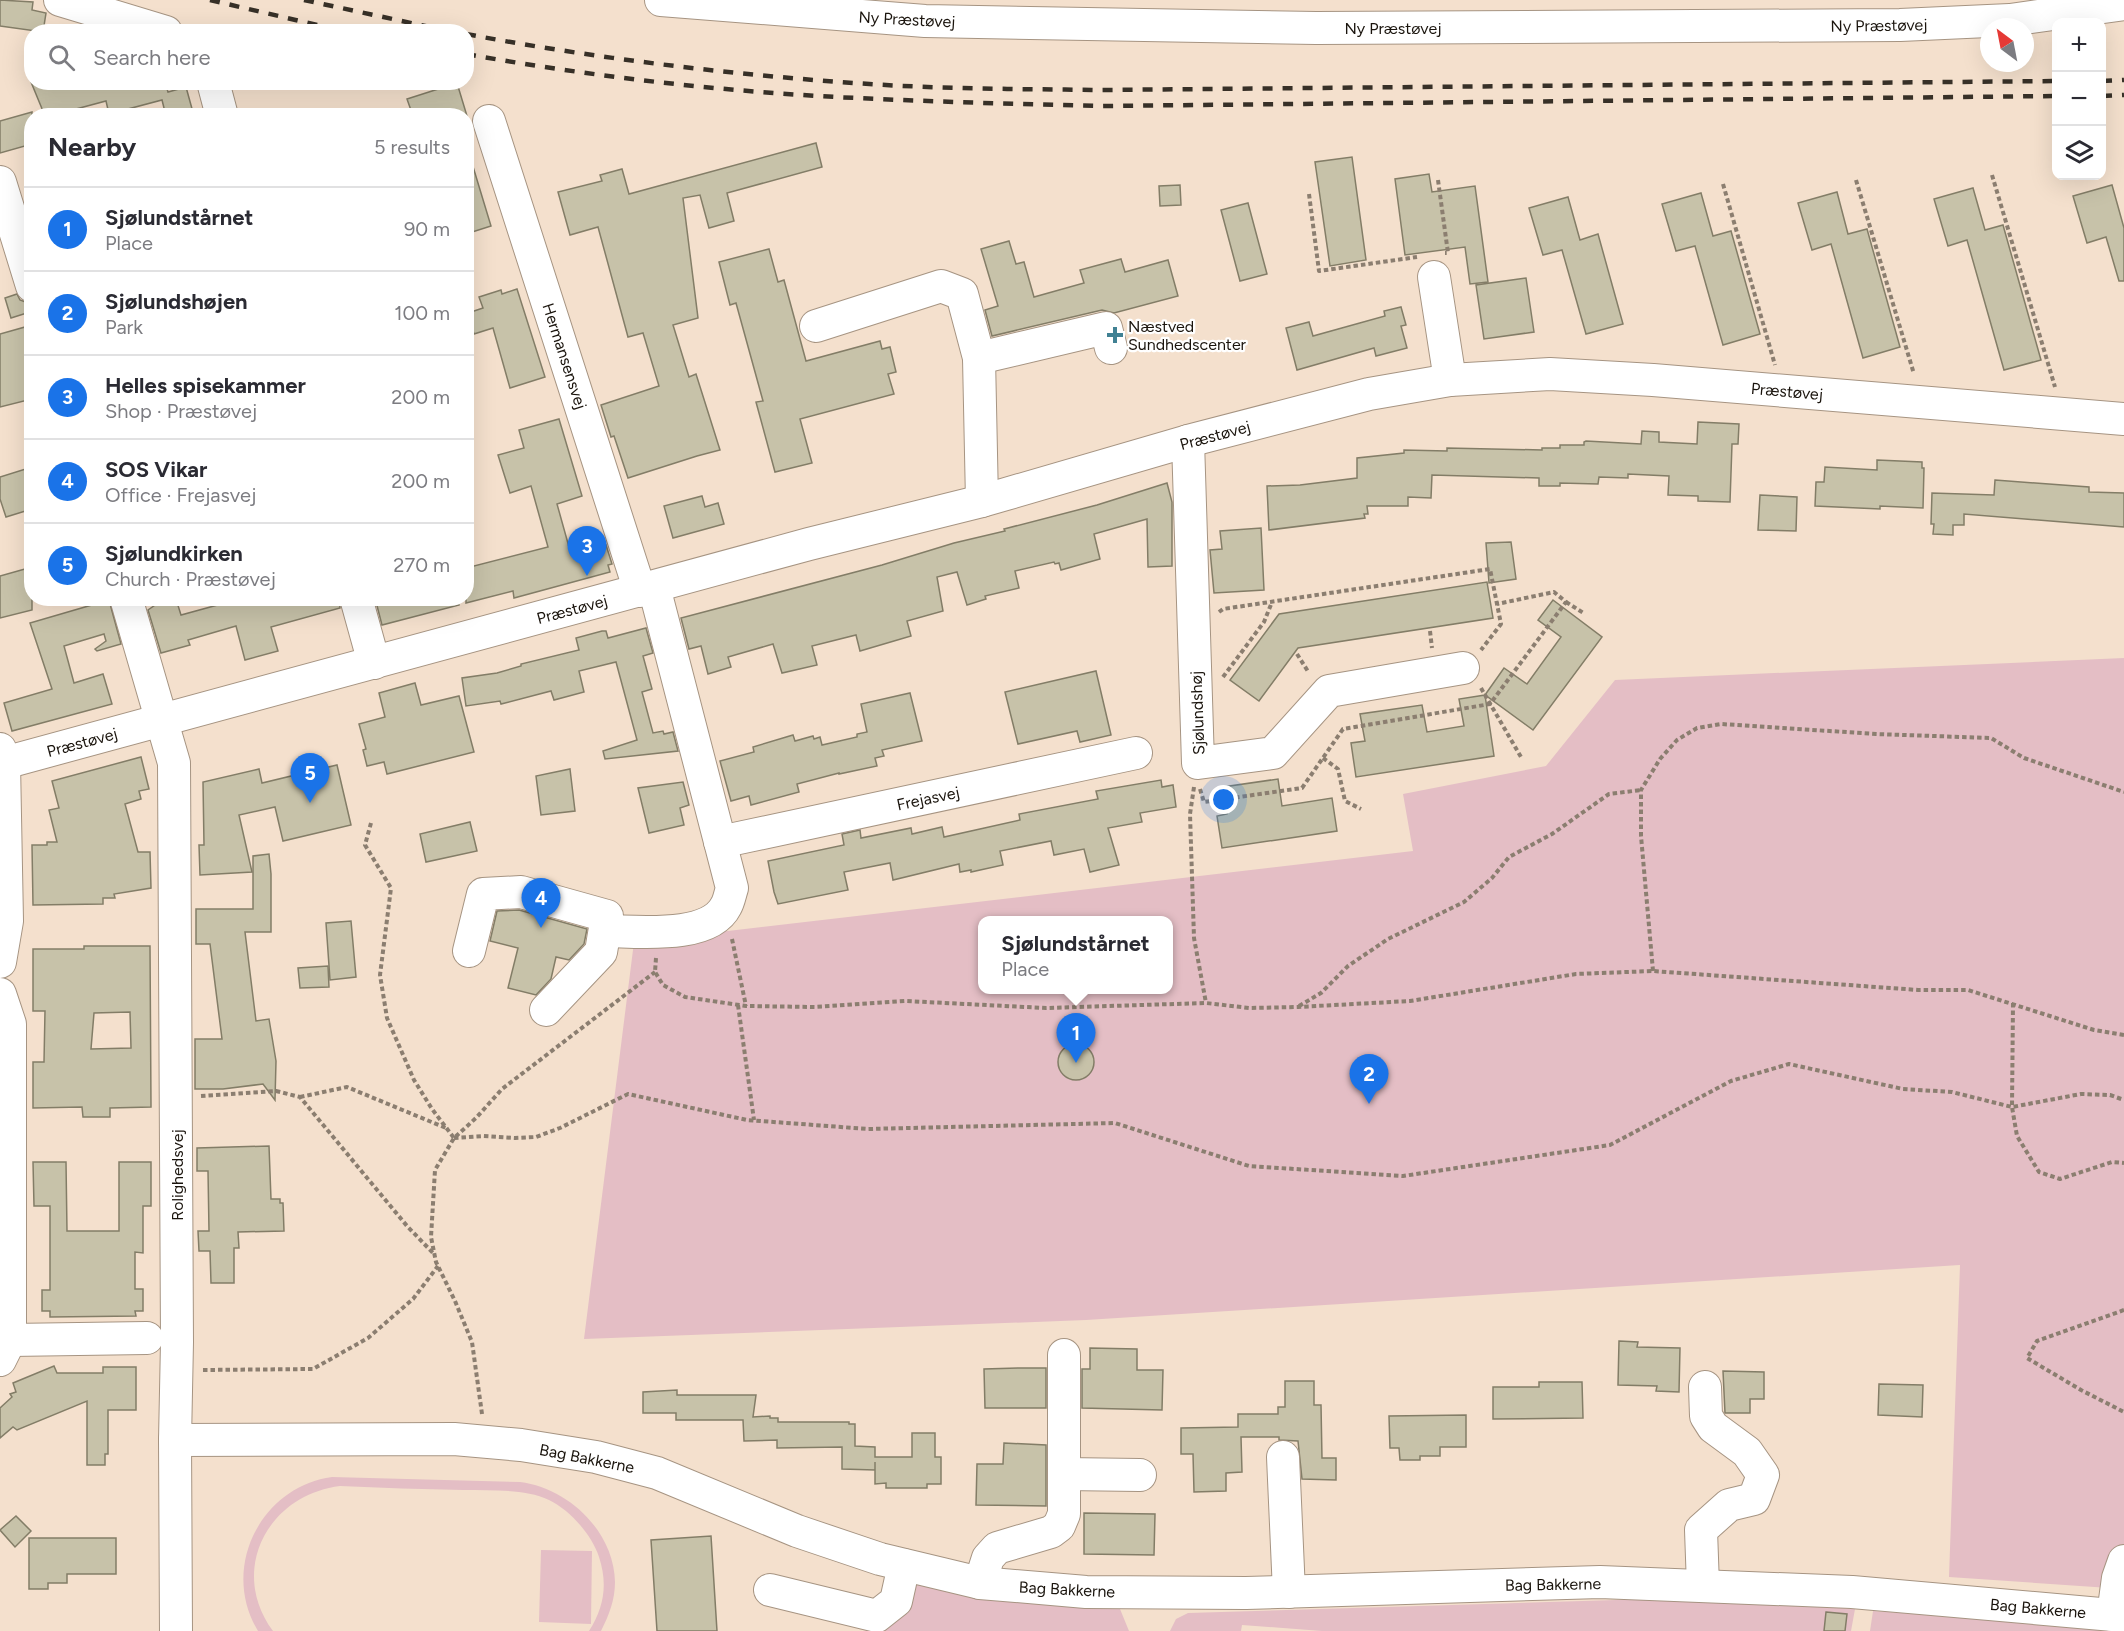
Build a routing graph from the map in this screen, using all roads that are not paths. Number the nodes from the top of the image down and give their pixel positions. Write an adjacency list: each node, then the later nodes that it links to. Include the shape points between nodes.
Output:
1 (60, 0): 4 (street)
2 (661, 0): 3 (street, Ny Præstøvej, via 925,21 1316,28 1900,25 2010,20)
3 (2124, 4)
4 (140, 24)
5 (215, 90): 6 (street)
6 (220, 108)
7 (489, 121): 18 (street, Hermansensvej)
8 (0, 182): 9 (street)
9 (24, 260)
10 (1431, 263): 14 (street)
11 (816, 326): 13 (street, via 941,286 962,294)
12 (1111, 348): 13 (street, via 1106,328)
13 (979, 358): 17 (street)
14 (1450, 380): 15 (street, Præstøvej, via 1550,374); 16 (street, Præstøvej, via 1369,394)
15 (2124, 418)
16 (1188, 441): 17 (street, Præstøvej); 22 (street, Sjølundshøj, via 1197,770 1273,753 1329,691)
17 (982, 501): 18 (street, Præstøvej)
18 (647, 589): 21 (street, Præstøvej); 26 (street)
19 (128, 606): 23 (street)
20 (358, 606): 21 (street)
21 (374, 663): 23 (street, Præstøvej)
22 (1463, 668)
23 (163, 720): 25 (street, Præstøvej); 37 (street, Rolighedsvej, via 174,763)
24 (1136, 753): 26 (street, Frejasvej)
25 (1, 759): 29 (street, via 7,921)
26 (720, 842): 27 (street, via 732,888 725,908 711,921 670,931)
27 (605, 931): 28 (street, via 607,916 521,892 483,894); 31 (street, via 601,952)
28 (469, 951)
29 (0, 962)
30 (0, 994): 32 (street, via 10,1024)
31 (546, 1010)
32 (5, 1092): 34 (street)
33 (147, 1338): 34 (street)
34 (5, 1350)
35 (1064, 1355): 39 (street)
36 (1705, 1387): 44 (street, via 1706,1416 1713,1427 1747,1452 1763,1475 1754,1499 1729,1505 1701,1530)
37 (175, 1440): 42 (street, Bag Bakkerne, via 454,1439 596,1457 657,1473 796,1531); 48 (street, Rolighedsvej)
38 (1283, 1458): 46 (street)
39 (1064, 1474): 40 (street); 43 (street, via 1064,1514 1059,1526 997,1548 988,1558)
40 (1140, 1475)
41 (2124, 1562): 47 (street, via 2118,1578)
42 (904, 1565): 43 (street, Bag Bakkerne); 45 (street, via 896,1601 877,1616)
43 (980, 1583): 46 (street, Bag Bakkerne, via 1086,1592)
44 (1703, 1586): 46 (street, Bag Bakkerne, via 1600,1582); 47 (street, Bag Bakkerne, via 1852,1592)
45 (770, 1590)
46 (1289, 1592)
47 (2119, 1615)
48 (176, 1631)

